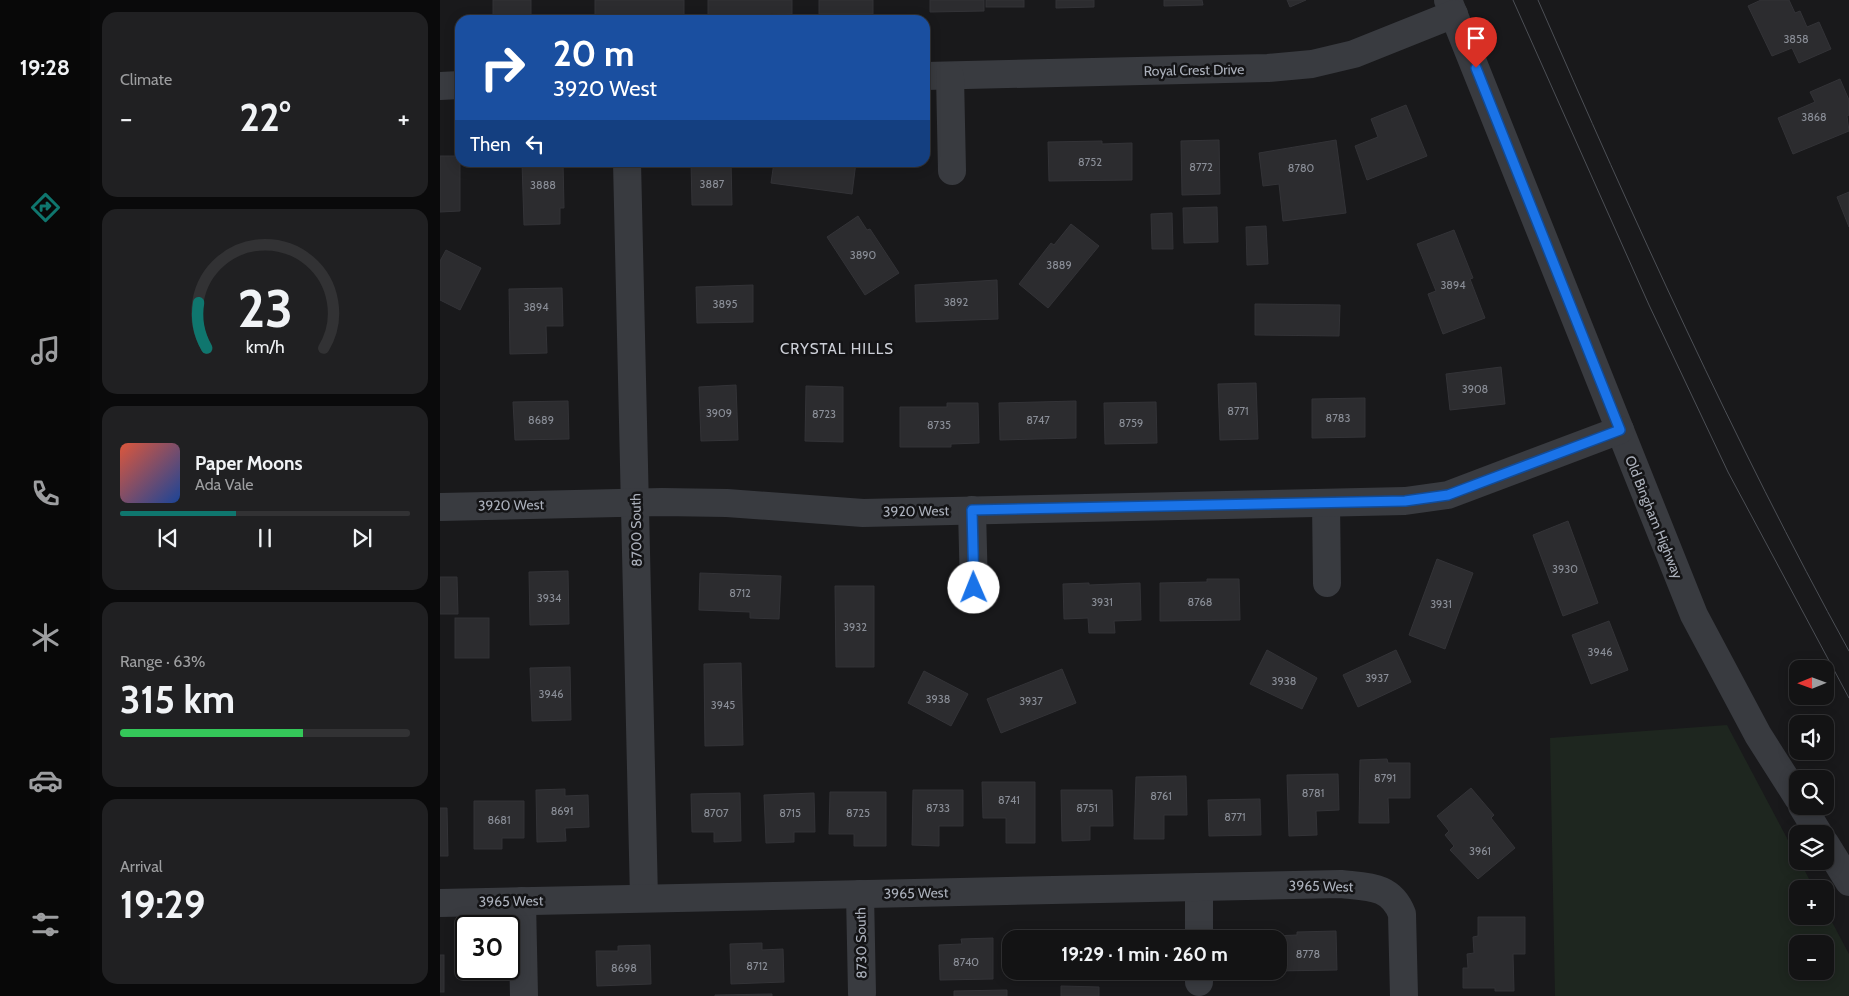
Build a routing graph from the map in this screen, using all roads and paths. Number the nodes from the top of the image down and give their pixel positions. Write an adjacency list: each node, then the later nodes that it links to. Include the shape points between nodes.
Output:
1 (1451, 7): 2 (street, Royal Crest Drive, via 1354,54 1312,64 1268,68); 7 (street, Old Bingham Highway)
2 (937, 76): 6 (street)
3 (455, 85): 4 (street)
4 (440, 86)
5 (627, 167): 8 (street, 8700 South)
6 (952, 171)
7 (1620, 430): 9 (street, 3920 West, via 1448,495 1405,501); 14 (street, Old Bingham Highway, via 1705,638)
8 (635, 503): 10 (street, 3920 West); 11 (street, 3920 West, via 727,503 863,513); 19 (street, 8700 South)
9 (1326, 503): 11 (street, 3920 West); 12 (street)
10 (440, 507)
11 (972, 510): 13 (street)
12 (1327, 584)
13 (974, 588)
14 (1789, 784)
15 (1834, 858): 16 (street)
16 (1849, 882)
17 (1198, 887): 18 (street, 3965 West); 22 (street); 25 (street, 3965 West, via 1341,884 1368,887 1391,895 1402,914)
18 (860, 894): 19 (street, 3965 West); 23 (street, 8730 South)
19 (644, 898): 20 (street, 3965 West)
20 (522, 901): 21 (street, 3965 West); 24 (street)
21 (440, 903)
22 (1199, 930)
23 (862, 993)
24 (524, 996)
25 (1404, 996)

